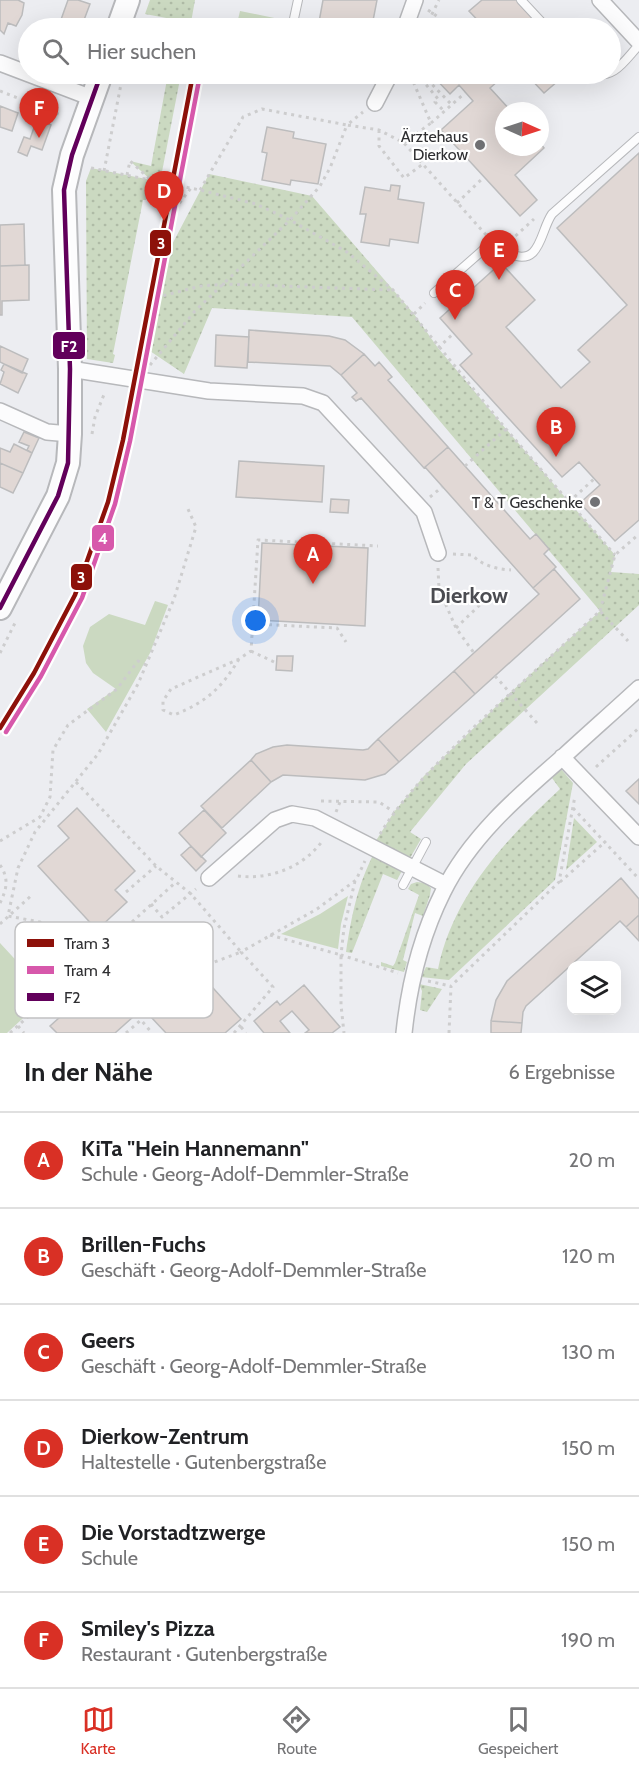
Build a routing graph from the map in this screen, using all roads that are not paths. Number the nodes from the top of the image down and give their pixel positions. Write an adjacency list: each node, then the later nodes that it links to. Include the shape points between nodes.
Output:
1 (128, 0): 6 (street)
2 (298, 0): 7 (lane)
3 (416, 0): 8 (street)
4 (521, 0): 9 (lane)
5 (600, 0): 10 (street)
6 (122, 18)
7 (294, 18)
8 (409, 18)
9 (538, 18)
10 (616, 18)
11 (621, 24): 12 (street)
12 (639, 44): 14 (lane)
13 (0, 63): 15 (street)
14 (621, 63)
15 (18, 70)
16 (55, 84): 19 (street)
17 (97, 84): 19 (street)
18 (385, 84): 20 (street)
19 (92, 98): 23 (street, via 64,190)
20 (375, 103)
21 (639, 137): 22 (lane, via 552,214 540,244 531,254 510,254 493,246 483,250)
22 (434, 293)
23 (70, 369): 25 (street); 26 (street, via 209,391 303,396 323,403 424,512)
24 (0, 411): 25 (street, via 47,432)
25 (70, 434): 27 (street, via 68,463 58,496)
26 (438, 553)
27 (0, 608)
28 (639, 688): 29 (street)
29 (562, 757): 30 (street); 35 (street, via 486,829)
30 (639, 837)
31 (426, 842): 32 (lane)
32 (412, 868): 33 (street, via 304,815 275,820); 34 (lane); 35 (street)
33 (214, 874)
34 (403, 885)
35 (446, 885): 36 (street, via 423,940)
36 (404, 1033)

